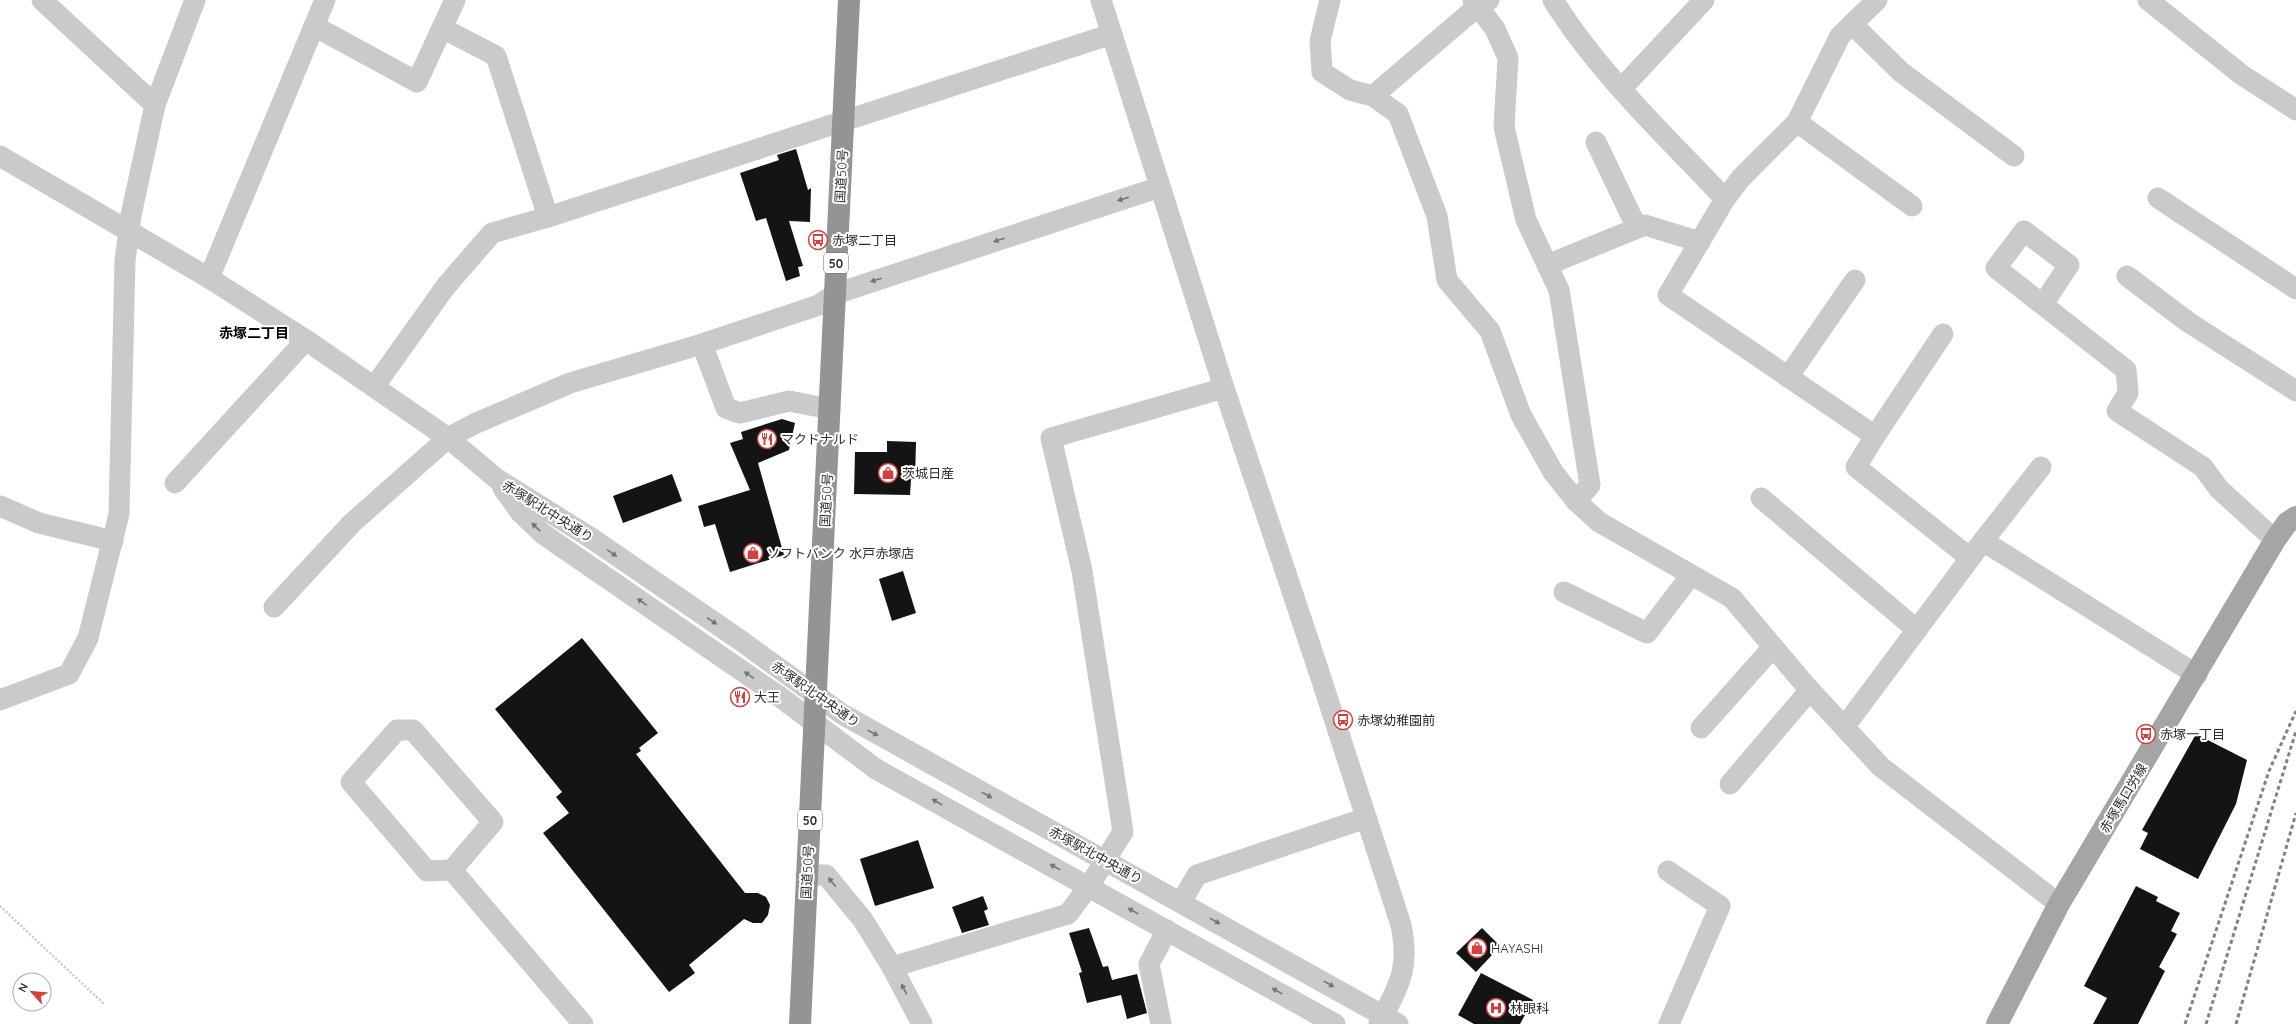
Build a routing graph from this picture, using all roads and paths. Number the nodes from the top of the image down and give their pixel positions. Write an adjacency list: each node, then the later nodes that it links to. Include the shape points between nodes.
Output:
1 (42, 0): 19 (street)
2 (195, 0): 19 (street)
3 (325, 0): 14 (street)
4 (455, 0): 15 (street)
5 (849, 0): 21 (highway, 国道50号 / 50)
6 (1101, 0): 16 (street)
7 (1330, 0): 18 (street, via 1320,41 1322,72 1350,90)
8 (1553, 0): 17 (street, via 1573,32)
9 (1704, 0): 17 (street)
10 (2148, 0): 20 (street, via 2242,75)
11 (1873, 1): 13 (street)
12 (1480, 2): 18 (street); 34 (street, via 1508,58 1504,127 1526,220)
13 (1852, 24): 22 (street, via 1840,36); 25 (street, via 1901,72)
14 (314, 26): 15 (street, via 417,82); 36 (street)
15 (442, 28): 30 (street, via 496,56)
16 (1112, 34): 21 (street); 26 (street)
17 (1622, 88): 28 (street)
18 (1373, 96): 55 (street, via 1398,114 1437,216 1447,280 1490,331 1520,415 1553,472)
19 (155, 105): 32 (street)
20 (2296, 110)
21 (843, 120): 30 (street); 39 (highway, 国道50号 / 50)
22 (1797, 122): 28 (street, via 1741,178); 29 (street)
23 (1596, 142): 31 (street)
24 (0, 156): 32 (street)
25 (2014, 156)
26 (1160, 187): 39 (street, one-way to 39); 46 (street)
27 (2158, 198): 38 (street)
28 (1725, 199): 33 (street)
29 (1912, 206)
30 (548, 217): 45 (street, via 492,233 446,286)
31 (1637, 228): 33 (street, via 1645,225); 34 (street)
32 (128, 230): 36 (street); 59 (street, via 125,261 119,514)
33 (1700, 242): 44 (street, via 1668,295)
34 (1547, 265): 55 (street, via 1559,290 1590,485)
35 (2127, 276): 47 (street, via 2188,322)
36 (209, 278): 42 (street)
37 (1855, 280): 44 (street)
38 (2296, 289)
39 (835, 294): 43 (street, via 819,305); 48 (highway, 国道50号 / 50)
40 (2043, 304): 58 (street, via 2126,370 2128,393 2117,411 2203,467 2219,489)
41 (1943, 334): 49 (street)
42 (306, 340): 45 (street); 53 (street)
43 (702, 344): 48 (street, via 726,408 740,413 788,400); 50 (street, via 570,383 474,424)
44 (1788, 377): 49 (street)
45 (374, 387): 50 (street)
46 (1224, 388): 75 (street); 76 (street, via 1051,438 1082,571 1123,832)
47 (2296, 391)
48 (830, 409): 69 (highway, 国道50号 / 50)
49 (1875, 436): 61 (street, via 1856,467)
50 (448, 438): 52 (street); 64 (street, via 352,523)
51 (2041, 467): 60 (street)
52 (497, 479): 69 (street, 赤塚駅北中央通り, one-way to 69, via 598,542 740,640); 71 (street, 赤塚駅北中央通り, one-way to 52, via 543,534 521,513)
53 (175, 483)
54 (1761, 498): 65 (street)
55 (1576, 501): 62 (street, via 1599,522)
56 (0, 506): 59 (street, via 39,523)
57 (2296, 516): 58 (main road, 赤塚馬口労線, via 2286,523)
58 (2275, 540): 67 (main road, 赤塚馬口労線)
59 (113, 541): 70 (street, via 88,638 69,674)
60 (1983, 541): 61 (street); 67 (street)
61 (1970, 558): 65 (street)
62 (1691, 575): 63 (street, via 1647,633); 66 (street, via 1732,598)
63 (1564, 592)
64 (274, 608)
65 (1917, 630): 72 (street)
66 (1773, 647): 68 (street); 73 (street)
67 (2197, 675): 82 (main road, 赤塚馬口労線)
68 (1810, 690): 72 (street); 74 (street)
69 (816, 697): 71 (highway, 国道50号 / 50); 76 (street, 赤塚駅北中央通り, one-way to 76, via 867,730)
70 (0, 700)
71 (815, 723): 79 (highway, 国道50号 / 50); 80 (street, 赤塚駅北中央通り, one-way to 71, via 876,769)
72 (1845, 726): 82 (street, via 1881,767)
73 (1701, 728)
74 (1730, 784)
75 (1366, 818): 81 (street, via 1197,875); 87 (street, via 1401,925 1405,947 1402,979)
76 (1106, 860): 80 (street); 81 (street, 赤塚駅北中央通り)
77 (452, 870): 77 (street, via 427,871 351,782 397,730 412,730 493,822); 88 (street)
78 (1668, 871): 93 (street, via 1720,906)
79 (806, 875): 85 (street, one-way to 79, via 863,920 826,875); 89 (highway, 国道50号 / 50)
80 (1089, 886): 84 (street, 赤塚駅北中央通り, one-way to 80); 85 (street, via 1068,914)
81 (1181, 902): 87 (street, 赤塚駅北中央通り, one-way to 87)
82 (2059, 904): 94 (main road, 赤塚馬口労線)
83 (0, 906): 86 (path)
84 (1167, 930): 91 (street, via 1149,964); 92 (street, 赤塚駅北中央通り, one-way to 84)
85 (892, 967): 90 (street, one-way to 85)
86 (104, 1004)
87 (1387, 1021)
88 (584, 1024)
89 (800, 1024)
90 (922, 1024)
91 (1161, 1024)
92 (1335, 1024)
93 (1669, 1024)
94 (1997, 1024)

